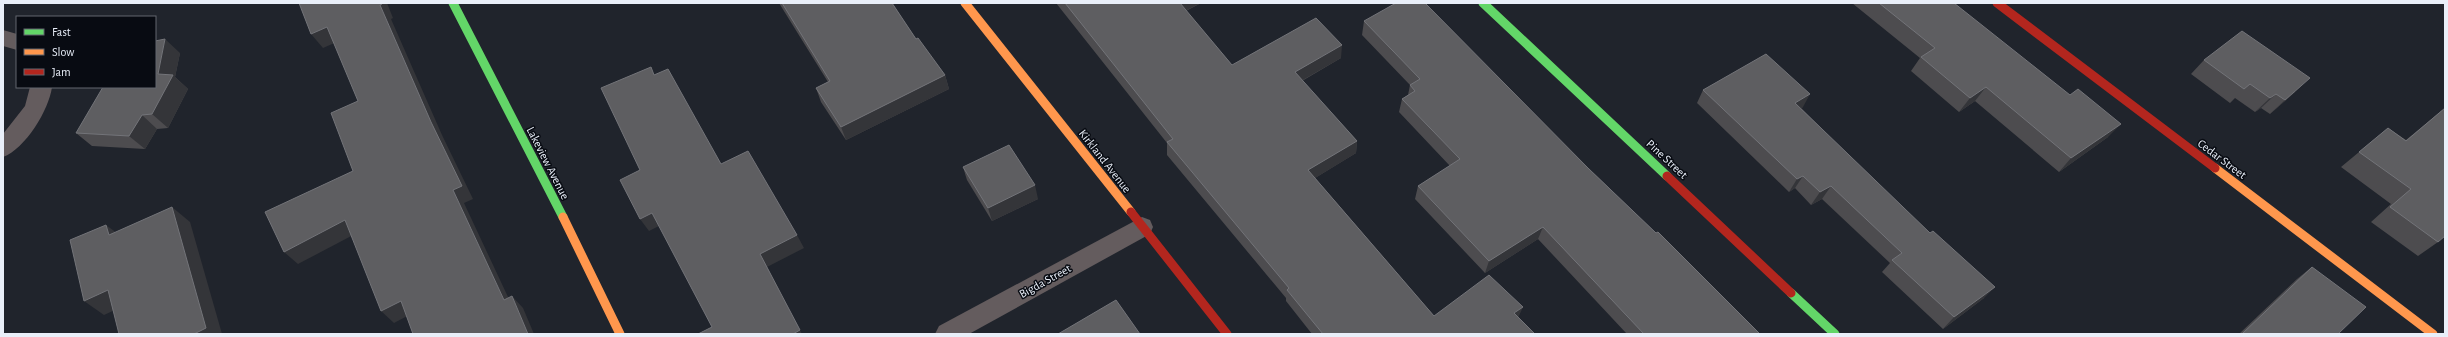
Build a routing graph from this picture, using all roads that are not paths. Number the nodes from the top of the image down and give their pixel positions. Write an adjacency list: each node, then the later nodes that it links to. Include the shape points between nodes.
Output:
1 (453, 3): 10 (street, Lakeview Avenue)
2 (965, 3): 9 (street, Kirkland Avenue)
3 (1483, 3): 13 (street, Pine Street)
4 (1997, 3): 14 (street, Cedar Street)
5 (3, 38): 6 (street)
6 (16, 42)
7 (41, 88): 8 (street, via 41,95 21,129)
8 (3, 148)
9 (1142, 227): 11 (street, Bigda Street); 12 (street, Kirkland Avenue)
10 (620, 334)
11 (948, 334)
12 (1227, 334)
13 (1834, 334)
14 (2433, 334)

